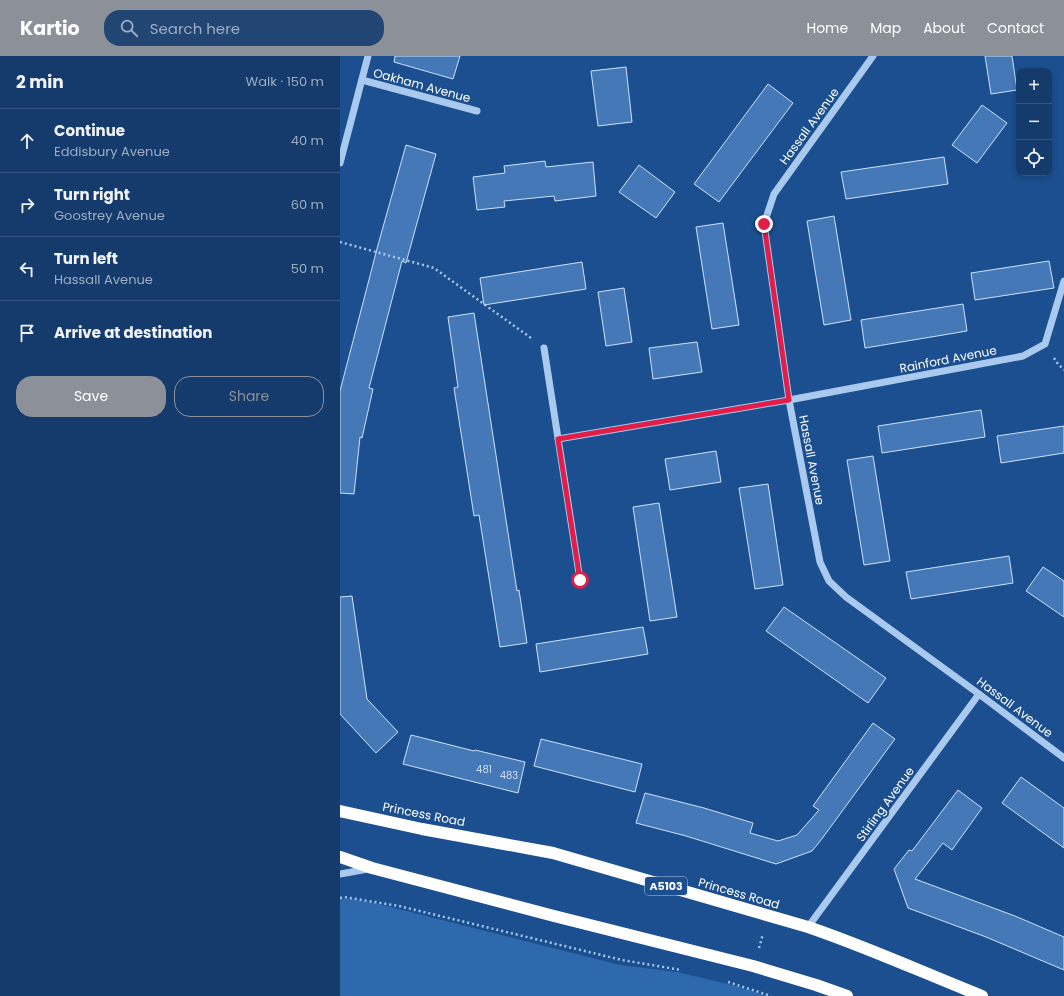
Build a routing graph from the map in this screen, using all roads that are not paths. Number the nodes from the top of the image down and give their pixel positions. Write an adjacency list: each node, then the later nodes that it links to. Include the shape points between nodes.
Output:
1 (368, 56): 3 (street)
2 (872, 56): 9 (street, Hassall Avenue, via 774,194 764,224)
3 (362, 80): 4 (street, Oakham Avenue); 5 (street)
4 (477, 111)
5 (342, 148): 6 (street)
6 (340, 163)
7 (1064, 281): 9 (street, Rainford Avenue, via 1045,344 1023,356)
8 (544, 348): 10 (street)
9 (789, 400): 10 (street, Rainford Avenue); 12 (street, Hassall Avenue, via 820,562 829,581 846,597)
10 (558, 439): 11 (street)
11 (580, 580)
12 (979, 694): 13 (street, Hassall Avenue); 18 (street, Stirling Avenue)
13 (1064, 758)
14 (340, 811): 18 (highway, Princess Road / A5103, via 553,853)
15 (340, 857): 16 (highway)
16 (372, 868): 17 (street); 19 (highway, via 753,966)
17 (340, 874)
18 (808, 927): 20 (highway, Princess Road / A5103)
19 (847, 996)
20 (982, 996)

